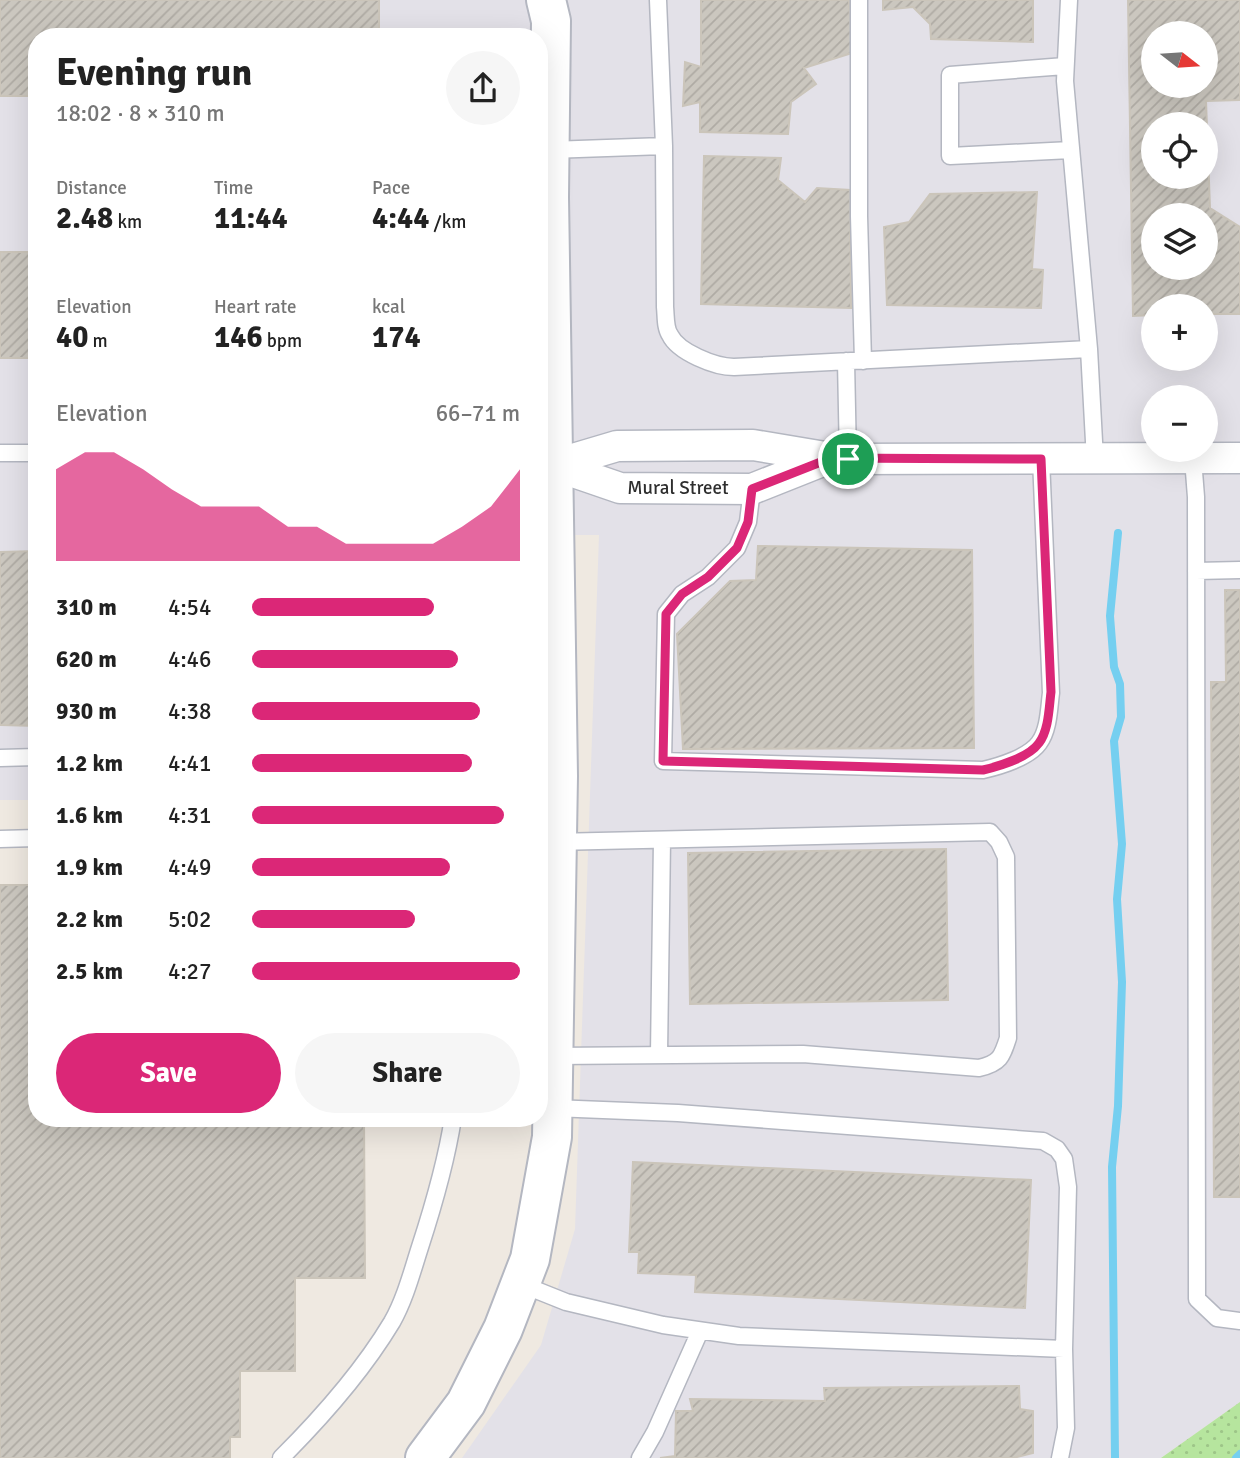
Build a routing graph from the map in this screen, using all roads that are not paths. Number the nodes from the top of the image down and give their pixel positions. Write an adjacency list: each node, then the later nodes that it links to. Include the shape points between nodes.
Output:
1 (658, 0): 6 (lane)
2 (859, 0): 11 (lane)
3 (1069, 0): 5 (lane)
4 (551, 7): 7 (street)
5 (1065, 66): 8 (lane); 8 (lane, via 950,75 950,156)
6 (664, 146): 7 (lane); 11 (lane, via 665,307 668,332 676,346 725,367)
7 (550, 150): 9 (street)
8 (1071, 150): 10 (lane)
9 (548, 307)
10 (1088, 349): 11 (lane); 18 (lane)
11 (855, 361): 14 (lane)
12 (0, 453): 13 (lane)
13 (28, 453)
14 (839, 458): 17 (street, Mural Street); 21 (street, Mural Street, via 753,445 617,446); 23 (street, Mural Street)
15 (1218, 458): 16 (street, Mural Street)
16 (1240, 458)
17 (1041, 459): 18 (street, Mural Street); 23 (lane, via 1051,692 1047,721 1039,743 1011,762 983,770 663,761 666,614 682,594 708,577 737,548 748,522)
18 (1095, 460): 19 (street, Mural Street)
19 (1141, 460)
20 (1193, 462): 25 (lane)
21 (548, 463)
22 (548, 465): 23 (street, Mural Street, via 620,488)
23 (752, 489)
24 (1240, 570): 25 (lane)
25 (1196, 571): 38 (lane, via 1197,1299 1217,1318)
26 (548, 743): 32 (street)
27 (28, 757): 28 (lane)
28 (0, 758)
29 (28, 838): 30 (lane)
30 (0, 839)
31 (662, 839): 32 (lane); 33 (lane); 33 (lane, via 990,832 1006,857 1008,1038 1002,1056 979,1068 803,1054)
32 (548, 842): 34 (street)
33 (659, 1054): 34 (lane)
34 (554, 1056): 35 (street)
35 (553, 1108): 37 (street, via 544,1190 530,1259); 40 (lane, via 1043,1141 1064,1159 1068,1187)
36 (451, 1127): 41 (lane, via 443,1173 393,1320 320,1419)
37 (520, 1284): 39 (lane, via 566,1301); 42 (street, via 466,1403)
38 (1240, 1321)
39 (700, 1331): 40 (lane); 43 (lane)
40 (1065, 1349): 44 (lane, via 1066,1428)
41 (281, 1458)
42 (425, 1458)
43 (640, 1458)
44 (1060, 1458)

